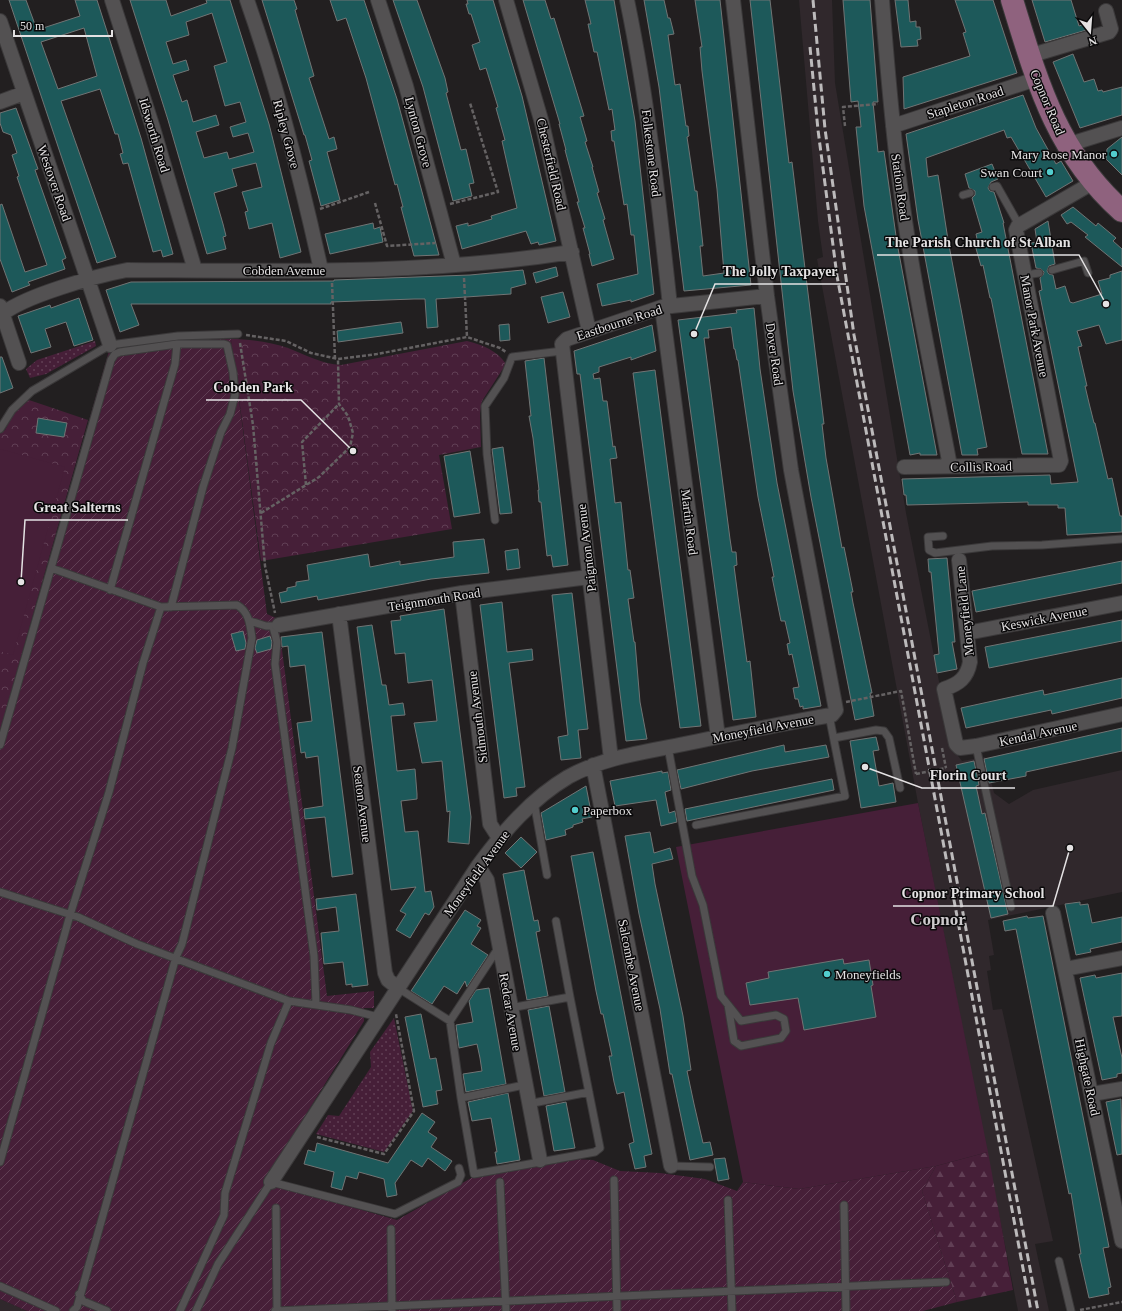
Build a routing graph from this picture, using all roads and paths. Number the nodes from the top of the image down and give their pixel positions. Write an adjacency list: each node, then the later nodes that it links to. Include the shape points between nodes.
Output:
1 (112, 0): 34 (street, Idsworth Road)
2 (247, 0): 29 (street, Ripley Grove, via 275,89)
3 (378, 0): 27 (street, Lynton Grove, via 406,86)
4 (506, 0): 32 (street, Chesterfield Road, via 532,85)
5 (627, 0): 42 (street, Folkestone Road, via 638,52 652,147)
6 (733, 0): 41 (street, Dover Road)
7 (882, 0): 15 (street, Station Road)
8 (1012, 0): 11 (main road, Copnor Road)
9 (1106, 10): 11 (street, via 1111,29 1109,32)
10 (0, 21): 13 (street, Westover Road)
11 (1029, 56): 12 (main road, Copnor Road)
12 (1036, 78): 18 (street, Stapleton Road); 20 (main road, Copnor Road)
13 (24, 93): 14 (street); 40 (street, Westover Road)
14 (0, 102)
15 (891, 102): 17 (path, via 843,107); 18 (street, Station Road)
16 (470, 103): 27 (path, via 498,192)
17 (845, 126)
18 (893, 126): 56 (street, Station Road, via 908,236)
19 (1122, 128): 20 (street)
20 (1067, 145): 21 (main road, Copnor Road)
21 (1094, 182): 28 (main road, Copnor Road); 30 (street)
22 (993, 187): 30 (lane, via 997,186)
23 (369, 192): 29 (path)
24 (970, 193): 25 (lane)
25 (963, 195)
26 (375, 203): 31 (path, via 386,246)
27 (439, 206): 31 (street, Lynton Grove)
28 (1122, 211)
29 (309, 213): 35 (street, Ripley Grove)
30 (1020, 225): 39 (street, Manor Park Avenue, via 1016,230)
31 (447, 243): 33 (street, Lynton Grove)
32 (572, 252): 33 (street, Cobden Avenue, via 517,261); 44 (street, Chesterfield Road)
33 (458, 265): 35 (street, Cobden Avenue); 46 (path)
34 (195, 270): 35 (street, Cobden Avenue); 40 (street, Cobden Avenue, via 127,270)
35 (327, 270): 51 (path)
36 (1052, 270): 38 (lane, via 1084,261)
37 (1039, 273): 39 (lane)
38 (1088, 273)
39 (1025, 276): 55 (street, Manor Park Avenue, via 1061,461)
40 (87, 280): 43 (street, Cobden Avenue, via 27,300); 48 (street, Westover Road)
41 (767, 296): 42 (street, Eastbourne Road); 76 (street, Dover Road, via 790,470)
42 (666, 306): 44 (street, Eastbourne Road); 78 (street, Martin Road)
43 (1, 312): 52 (street)
44 (589, 331): 49 (street, Eastbourne Road)
45 (238, 334): 48 (lane, via 178,336); 51 (path, via 286,341 311,353); 59 (path, via 253,425)
46 (467, 337): 50 (path, via 500,348); 51 (path)
47 (177, 344): 64 (lane, via 120,352 111,360); 66 (lane, via 175,364); 70 (lane, via 227,345 235,395 203,487)
48 (110, 345): 54 (lane, via 32,391 16,406)
49 (564, 345): 50 (lane); 65 (street, Paignton Avenue)
50 (512, 357): 60 (lane, via 504,378 485,406 487,454)
51 (337, 359): 53 (path)
52 (19, 363)
53 (339, 404): 58 (path, via 302,442); 58 (path, via 348,416 353,433 350,447 319,477)
54 (0, 430)
55 (1058, 465): 56 (street, Collis Road)
56 (950, 466): 57 (street, Collis Road)
57 (904, 467)
58 (306, 485): 59 (path)
59 (261, 513): 73 (path, via 274,612 278,615 287,614)
60 (495, 520)
61 (943, 536): 62 (lane, via 928,537 929,550 935,553 992,546)
62 (1122, 539)
63 (959, 560): 75 (street, Moneyfield Lane)
64 (51, 568): 66 (lane); 80 (lane)
65 (589, 578): 67 (street, Teignmouth Road); 84 (street, Paignton Avenue)
66 (110, 590): 69 (lane)
67 (462, 593): 71 (street, Teignmouth Road); 90 (street, Sidmouth Avenue, via 490,824)
68 (1122, 603): 75 (street, Keswick Avenue)
69 (161, 607): 70 (lane); 96 (lane, via 143,663 109,792)
70 (171, 607): 72 (lane, via 236,605 244,610)
71 (339, 614): 73 (street, Teignmouth Road); 102 (street, Seaton Avenue, via 385,973 388,980)
72 (250, 621): 74 (lane); 99 (lane, via 252,638 232,748 182,944)
73 (293, 622): 74 (street, Teignmouth Road)
74 (276, 626): 106 (lane, via 275,664 314,956)
75 (967, 633): 81 (street, Moneyfield Lane, via 970,662 968,672 956,685 944,689)
76 (833, 710): 78 (street, Moneyfield Avenue); 79 (lane); 86 (path, bridge, via 901,692 916,774)
77 (1122, 714): 82 (street, Kendal Avenue)
78 (718, 737): 83 (street, Moneyfield Avenue)
79 (834, 738): 87 (lane, via 876,730 884,732 889,738); 89 (lane, via 845,796)
80 (0, 744)
81 (956, 744): 82 (street, Kendal Avenue, via 960,748)
82 (976, 746): 94 (lane)
83 (668, 747): 84 (street, Moneyfield Avenue); 107 (lane, via 692,876 703,905 721,996)
84 (611, 759): 85 (street, Moneyfield Avenue)
85 (593, 765): 88 (street, Moneyfield Avenue, via 568,777); 120 (street, Salcombe Avenue)
86 (946, 768)
87 (900, 788)
88 (534, 802): 90 (street, Moneyfield Avenue); 92 (lane)
89 (696, 825)
90 (498, 838): 91 (street, Moneyfield Avenue)
91 (478, 866): 98 (street, Redcar Avenue, via 487,880); 102 (street, Moneyfield Avenue)
92 (547, 875)
93 (0, 892): 96 (lane)
94 (1012, 907)
95 (1053, 914): 101 (street, Highgate Road)
96 (70, 915): 99 (lane); 119 (lane)
97 (556, 921): 103 (lane)
98 (499, 947): 108 (street, Redcar Avenue); 110 (lane)
99 (176, 957): 104 (lane); 137 (lane)
100 (1122, 958): 101 (street)
101 (1065, 969): 114 (street, Highgate Road)
102 (398, 988): 105 (street, Moneyfield Avenue); 110 (lane)
103 (570, 997): 108 (lane); 113 (lane)
104 (289, 1001): 106 (lane); 145 (lane, via 272,1043 225,1193 224,1215)
105 (388, 1002): 109 (street, Moneyfield Avenue); 117 (path, via 396,1014 414,1111 384,1154)
106 (316, 1004): 109 (lane)
107 (728, 1005): 107 (lane, via 734,1041 741,1046 781,1038 786,1031 784,1020 776,1015 742,1021)
108 (510, 1008): 111 (street, Redcar Avenue)
109 (378, 1017): 117 (street, Moneyfield Avenue)
110 (450, 1021): 115 (lane)
111 (524, 1085): 115 (lane); 116 (street, Redcar Avenue)
112 (1122, 1089): 114 (street)
113 (589, 1092): 116 (lane); 118 (lane, via 600,1148 595,1152)
114 (1092, 1094): 129 (street, Highgate Road)
115 (461, 1098): 118 (lane, via 474,1174)
116 (528, 1104): 118 (street, Redcar Avenue)
117 (303, 1133): 124 (street, Moneyfield Avenue)
118 (540, 1160)
119 (0, 1162)
120 (671, 1166): 121 (lane)
121 (710, 1167)
122 (459, 1168): 124 (lane, via 461,1175 458,1182 395,1214)
123 (614, 1180): 138 (lane)
124 (271, 1182): 146 (lane, via 218,1264)
125 (500, 1182): 139 (lane)
126 (728, 1200): 136 (lane)
127 (844, 1205): 135 (lane)
128 (276, 1208): 147 (lane)
129 (1120, 1217): 131 (street, Highgate Road)
130 (391, 1229): 141 (lane)
131 (1122, 1241)
132 (1059, 1261): 152 (lane)
133 (946, 1282): 135 (lane)
134 (0, 1286): 142 (lane)
135 (845, 1287): 136 (lane); 151 (lane)
136 (731, 1291): 138 (lane); 150 (lane)
137 (79, 1294): 143 (lane, via 77,1307); 144 (lane, via 83,1301)
138 (617, 1296): 139 (lane); 149 (lane)
139 (506, 1301): 141 (lane); 148 (lane)
140 (1122, 1302): 152 (path)
141 (392, 1308): 147 (lane)
142 (56, 1311)
143 (73, 1311)
144 (106, 1311)
145 (180, 1311)
146 (196, 1311)
147 (277, 1311)
148 (506, 1311)
149 (618, 1311)
150 (732, 1311)
151 (846, 1311)
152 (1072, 1311)

